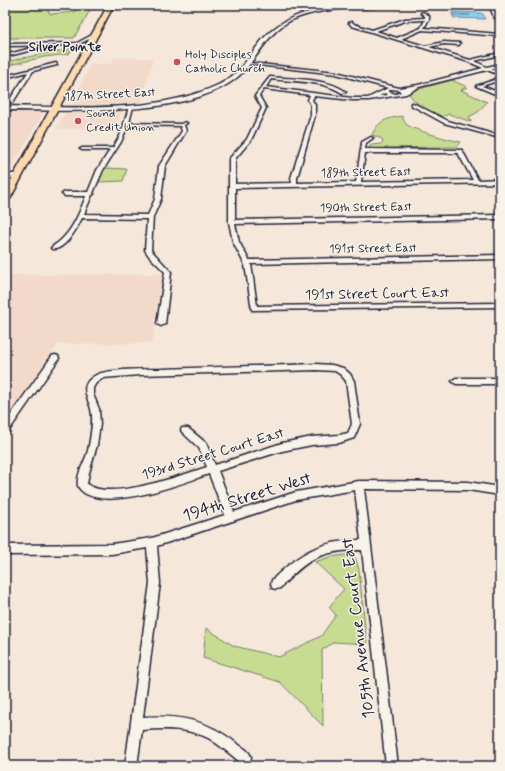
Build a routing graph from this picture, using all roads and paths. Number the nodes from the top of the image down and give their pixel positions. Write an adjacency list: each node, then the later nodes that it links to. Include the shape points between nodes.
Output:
1 (111, 5): 11 (main road)
2 (379, 5): 23 (street, 187th Street East, via 327,10 293,19 278,26)
3 (491, 5): 6 (street)
4 (423, 13): 5 (street)
5 (427, 19): 8 (street); 9 (street, via 405,20)
6 (500, 22)
7 (351, 23): 9 (street, via 353,26)
8 (422, 29): 10 (street); 12 (street)
9 (372, 31): 12 (street)
10 (500, 35)
11 (93, 36): 16 (street); 18 (main road)
12 (397, 39): 17 (street)
13 (459, 44): 17 (street, via 444,43)
14 (5, 45): 15 (street)
15 (41, 45): 16 (street); 20 (street)
16 (68, 45): 18 (street, via 82,46 82,51)
17 (424, 47): 21 (street)
18 (85, 52): 44 (main road)
19 (500, 54): 21 (street)
20 (5, 56)
21 (470, 61): 25 (street)
22 (56, 64): 26 (street)
23 (249, 65): 32 (street, via 336,73); 33 (street, via 333,74); 42 (street, 187th Street East, via 234,78 212,89 180,99)
24 (500, 65): 25 (street)
25 (487, 68): 27 (street); 30 (street)
26 (32, 70): 28 (street); 41 (street)
27 (500, 74)
28 (5, 77)
29 (500, 79): 38 (street, via 478,86)
30 (418, 86): 32 (street); 35 (street)
31 (263, 88): 34 (street, via 270,78 325,84 340,88); 36 (street); 57 (street, via 257,96 264,108 249,140 232,159)
32 (395, 88): 33 (street); 35 (street)
33 (386, 91): 37 (street); 39 (street)
34 (344, 92)
35 (404, 93): 37 (street); 40 (street)
36 (313, 94): 39 (street); 56 (street, via 310,100 314,115 294,178)
37 (395, 95): 39 (street); 40 (street)
38 (500, 95)
39 (369, 99)
40 (409, 100): 46 (street, via 446,122)
41 (11, 101)
42 (131, 107): 44 (street, 187th Street East); 45 (street)
43 (5, 108): 44 (street, 187th Street East)
44 (54, 108): 51 (main road)
45 (126, 124): 49 (street); 62 (street, via 184,124 184,131 162,166 158,199)
46 (500, 137)
47 (371, 138): 50 (street, via 364,142)
48 (82, 149): 49 (street)
49 (113, 149): 59 (street, via 100,169)
50 (362, 151): 53 (street, via 460,151); 55 (street)
51 (19, 175): 52 (street); 60 (main road)
52 (5, 177)
53 (477, 182): 54 (street, 189th Street East); 55 (street, 189th Street East)
54 (500, 182)
55 (358, 184): 56 (street, 189th Street East)
56 (296, 185): 57 (street, 189th Street East)
57 (232, 186): 64 (street)
58 (65, 194): 59 (street)
59 (91, 194): 61 (street)
60 (5, 199)
61 (80, 216): 62 (street); 65 (street, via 62,244)
62 (150, 217): 69 (street, via 148,249 168,272)
63 (500, 217): 64 (street, 190th Street East)
64 (232, 222): 67 (street, via 236,242)
65 (54, 248)
66 (500, 257): 67 (street, 191st Street East)
67 (246, 262): 68 (street, 191st Street Court East, via 254,308)
68 (500, 305)
69 (161, 324)
70 (55, 358): 73 (street)
71 (456, 381): 72 (street)
72 (500, 381)
73 (5, 430)
74 (185, 430): 75 (street, via 203,446)
75 (213, 469): 75 (street, 193rd Street Court East, via 282,447 339,439 352,434 356,424 350,381 344,371 330,367 140,372 109,374 96,378 90,385 96,426 93,448 83,478 85,489 102,495 134,492); 78 (street)
76 (359, 485): 77 (street, 194th Street West, via 468,486); 78 (street, 194th Street West, via 303,494); 80 (street, 105th Avenue Court East)
77 (500, 490)
78 (231, 517): 79 (street, 194th Street West)
79 (152, 543): 81 (street, 194th Street West, via 112,549); 83 (street, via 155,583)
80 (365, 545): 82 (street, via 336,546 315,552 298,562); 86 (street, 105th Avenue Court East)
81 (5, 550)
82 (276, 584)
83 (137, 724): 84 (street, via 169,722 191,727 213,734); 85 (street)
84 (245, 757)
85 (131, 766)
86 (392, 766)

